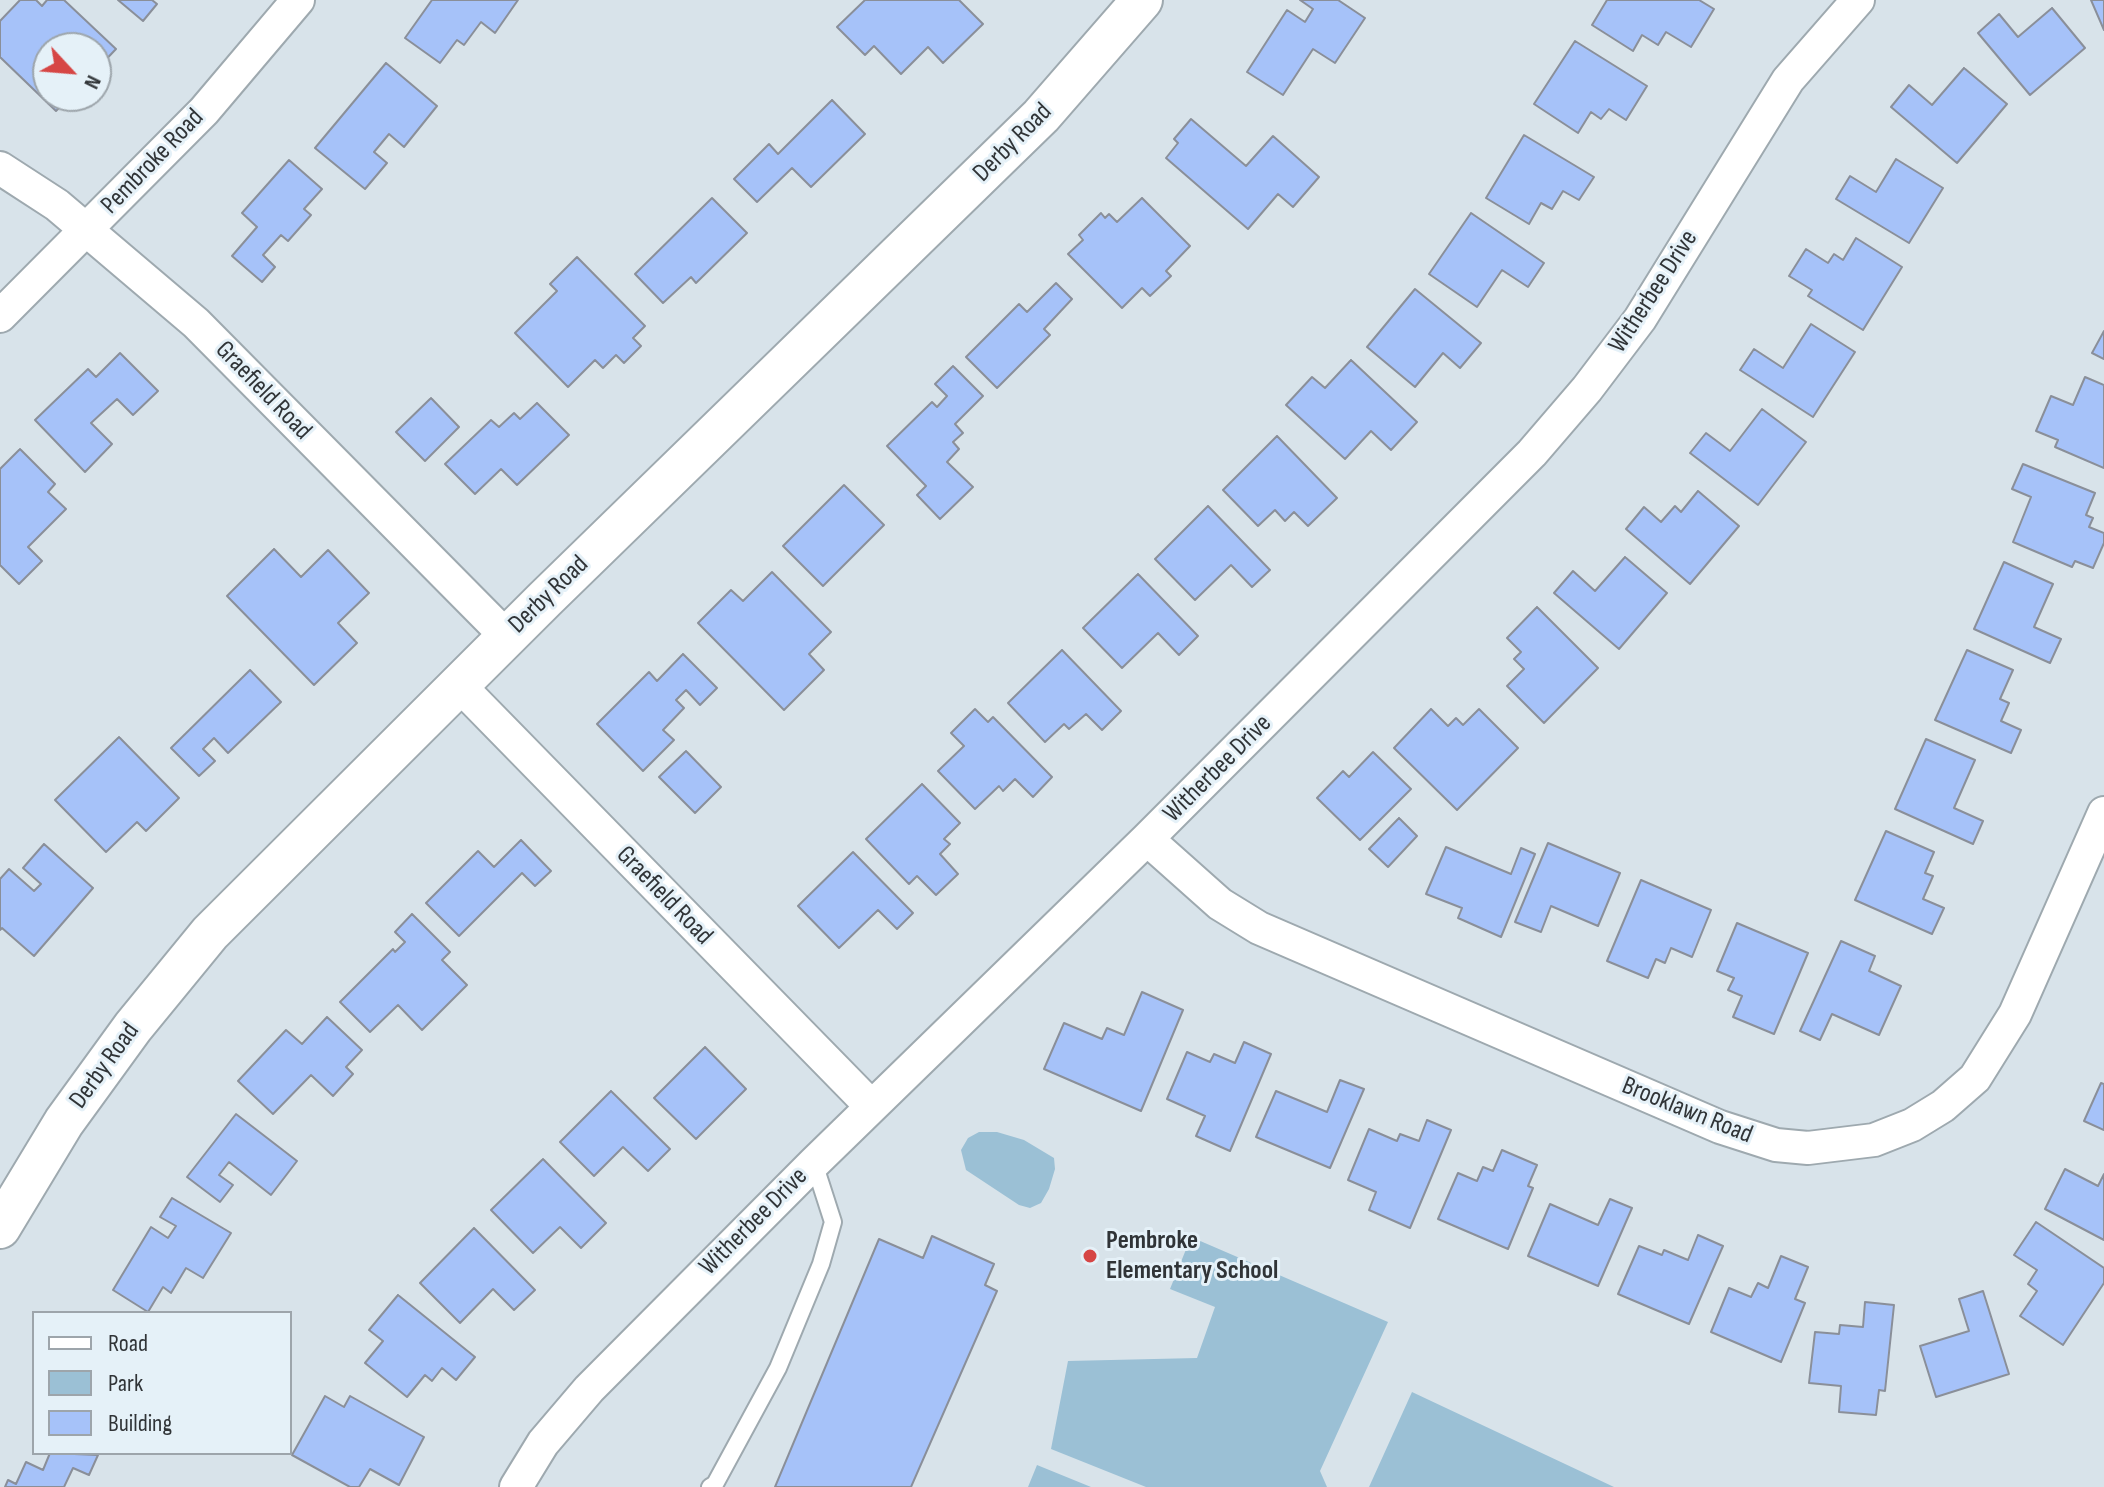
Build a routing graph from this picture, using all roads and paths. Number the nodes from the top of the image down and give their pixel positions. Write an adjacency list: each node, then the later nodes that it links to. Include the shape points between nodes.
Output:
1 (298, 0): 5 (street, Pembroke Road, via 204,111)
2 (1142, 0): 7 (street, Derby Road, via 1041,116)
3 (1858, 0): 10 (street, Witherbee Drive, via 1788,80 1640,319 1587,389 1472,515)
4 (0, 168): 5 (street, Graefield Road)
5 (87, 229): 6 (street, Pembroke Road); 7 (street, Graefield Road, via 196,323)
6 (0, 316)
7 (506, 636): 8 (street, Derby Road)
8 (458, 684): 11 (street, Graefield Road); 13 (street, Derby Road, via 210,933 64,1122)
9 (2104, 813): 10 (street, Brooklawn Road, via 2015,1014 1975,1078 1912,1125 1874,1140 1808,1148 1776,1145 1720,1127 1259,928 1220,904)
10 (1147, 839): 11 (street, Witherbee Drive)
11 (871, 1106): 12 (street, Witherbee Drive)
12 (814, 1163): 14 (street, Witherbee Drive, via 589,1389 543,1443); 15 (lane, via 833,1222 821,1264 778,1368)
13 (0, 1228)
14 (524, 1484)
15 (710, 1487)

